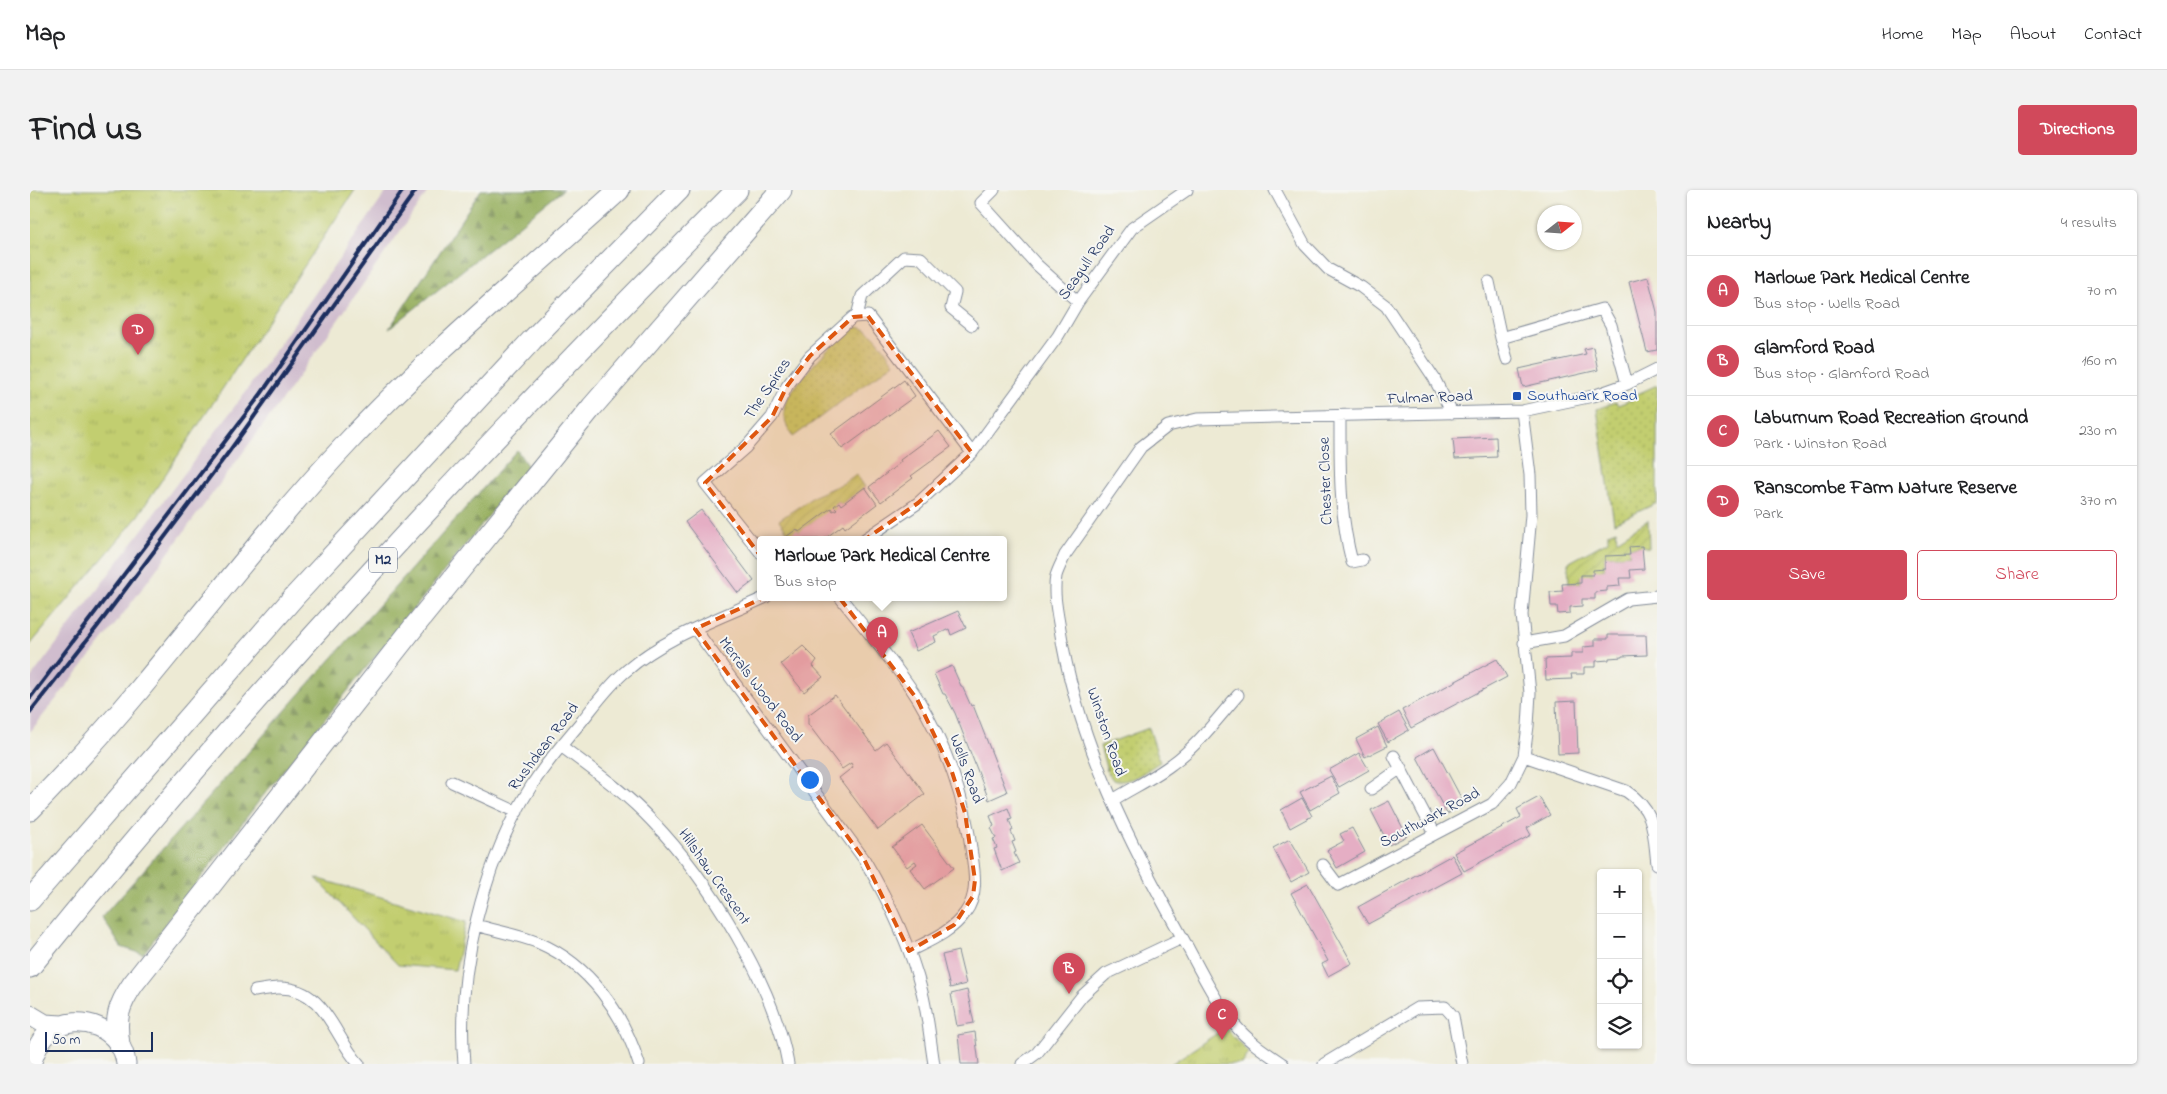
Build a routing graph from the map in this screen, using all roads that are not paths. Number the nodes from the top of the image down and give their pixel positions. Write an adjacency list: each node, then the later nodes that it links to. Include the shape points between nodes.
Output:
1 (619, 190): 37 (highway, via 452,340 349,441 293,502 138,691)
2 (679, 190): 42 (highway, M2, via 532,340 294,597)
3 (737, 190): 46 (highway, M2, via 590,339 345,601 203,762)
4 (781, 190): 50 (highway, via 592,407 413,628 133,984 118,1012)
5 (994, 190): 9 (street, via 981,203 1036,264)
6 (1187, 190): 9 (street, Seagull Road, via 1132,228)
7 (1276, 190): 17 (street, via 1305,245 1328,269 1361,287 1386,306 1434,378)
8 (1489, 282): 12 (street)
9 (1078, 302): 20 (street, Seagull Road, via 1058,336)
10 (857, 316): 11 (street, via 862,296 904,257 921,258 955,292 951,308); 20 (street, via 868,316); 22 (street, The Spires, via 810,356 787,386 772,416 746,447 705,483)
11 (972, 325)
12 (1501, 338): 13 (street); 15 (street, via 1602,308 1611,325)
13 (1507, 359)
14 (1657, 369): 15 (street, Fulmar Road)
15 (1627, 384): 16 (street, Fulmar Road, via 1584,398)
16 (1522, 411): 17 (street, Fulmar Road); 28 (street, Southwark Road, via 1530,475 1522,615)
17 (1452, 413): 18 (street, Fulmar Road)
18 (1340, 417): 19 (street, Fulmar Road); 23 (street, Chester Close, via 1340,485 1345,534 1352,562)
19 (1197, 419): 36 (street, Winston Road, via 1168,426 1141,447 1065,555 1056,575 1063,651 1093,754)
20 (972, 453): 21 (street, via 918,503)
21 (870, 536)
22 (757, 548)
23 (1362, 560)
24 (1657, 596): 28 (street, via 1628,599 1564,636)
25 (757, 601): 27 (street, Rushdean Road)
26 (843, 601): 45 (street, Wells Road, via 918,699 952,772 967,821 975,880 966,913 939,936)
27 (695, 629): 30 (street, Rushdean Road, via 659,647 625,672); 45 (street, Merrals Wood Road, via 864,859)
28 (1524, 643): 32 (street, Southwark Road, via 1530,693)
29 (1238, 695): 36 (street, via 1183,756)
30 (561, 746): 38 (street, Rushdean Road, via 532,784); 56 (street, Hillshaw Crescent, via 627,796 653,821 689,865 748,955 773,1012)
31 (1394, 756): 33 (street)
32 (1524, 756): 39 (street, Southwark Road, via 1510,783 1492,804); 40 (street, via 1626,791 1641,801 1653,828)
33 (1400, 768): 35 (street); 39 (street)
34 (452, 782): 38 (street)
35 (1371, 788)
36 (1113, 800): 44 (street, Winston Road, via 1140,861)
37 (30, 810)
38 (517, 812): 43 (street, Rushdean Road, via 490,874)
39 (1435, 834): 41 (street, Southwark Road, via 1338,885)
40 (1657, 864)
41 (1323, 866)
42 (30, 900)
43 (476, 925): 54 (street, Rushdean Road, via 463,996); 55 (street, via 539,944 568,960 587,976 614,1008 630,1037)
44 (1182, 938): 58 (street, via 1106,974 1082,996 1037,1053); 59 (street, Winston Road, via 1232,1023 1248,1040)
45 (909, 951): 57 (street, Merrals Wood Road, via 922,994)
46 (30, 967)
47 (255, 991): 53 (street, via 279,988 294,990 311,998 321,1006 347,1051)
48 (30, 1015): 49 (highway, via 46,1024)
49 (62, 1025): 50 (highway, via 78,1022 94,1025 109,1032); 51 (highway, via 41,1040)
50 (119, 1044): 52 (highway)
51 (31, 1064)
52 (126, 1064)
53 (359, 1064)
54 (464, 1064)
55 (639, 1064)
56 (788, 1064)
57 (934, 1064)
58 (1022, 1064)
59 (1284, 1064)
60 (1324, 1064): 61 (street, via 1416,1008 1430,1006 1445,1007 1453,1016)
61 (1462, 1064)

